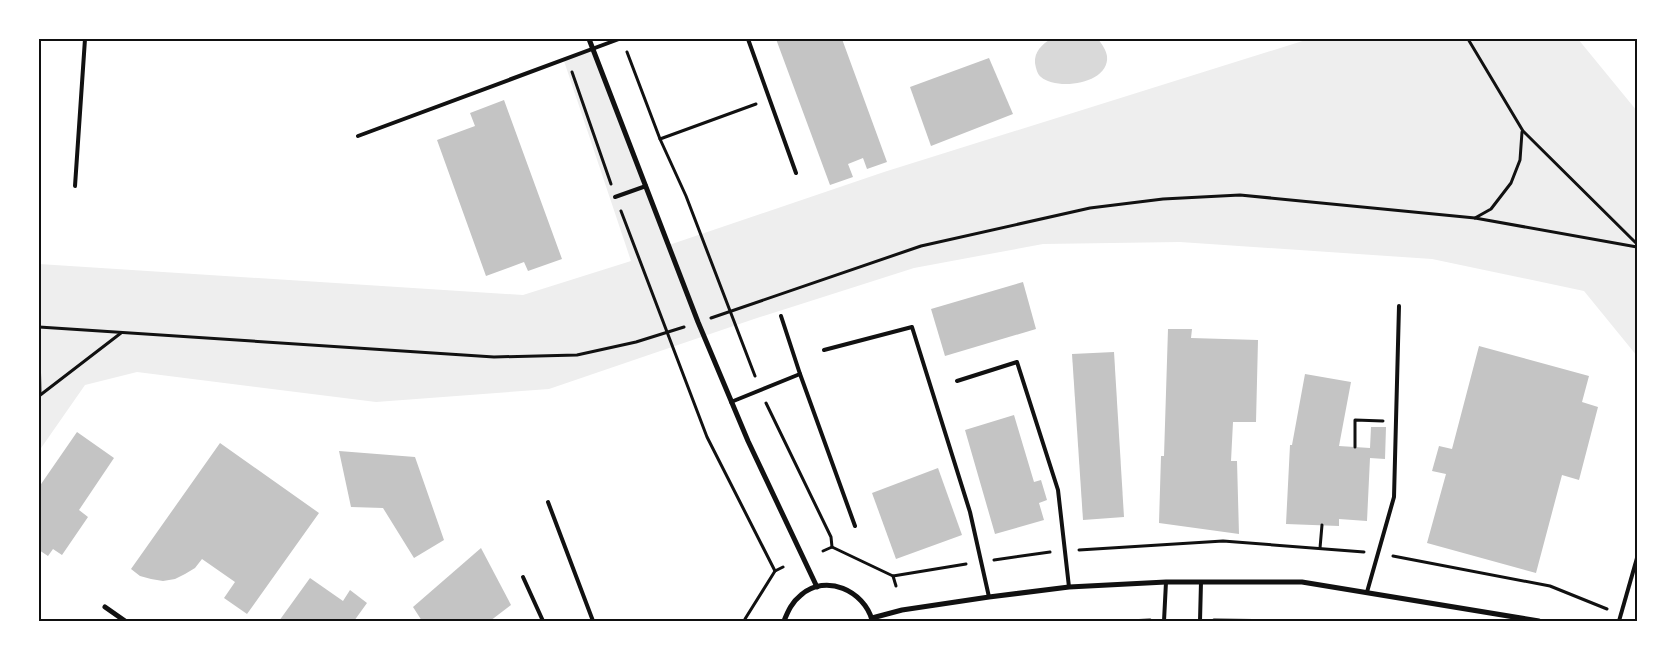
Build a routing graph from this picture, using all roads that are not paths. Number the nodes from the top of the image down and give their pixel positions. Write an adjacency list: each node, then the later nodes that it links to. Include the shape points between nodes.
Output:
1 (84, 39): 10 (lane)
2 (463, 39): 3 (lane)
3 (498, 39)
4 (590, 39): 7 (street)
5 (619, 39): 7 (lane)
6 (748, 39): 9 (lane)
7 (593, 48): 8 (lane); 11 (street)
8 (358, 136)
9 (796, 173)
10 (75, 186)
11 (646, 186): 12 (lane); 18 (street)
12 (615, 197)
13 (1399, 306): 27 (lane, via 1394,498)
14 (781, 316): 16 (lane)
15 (824, 350): 28 (lane, via 912,327 970,512)
16 (800, 374): 18 (lane); 20 (lane)
17 (957, 381): 26 (lane, via 1017,362 1058,490)
18 (732, 402): 25 (street)
19 (548, 502): 33 (lane)
20 (855, 526)
21 (1637, 558): 38 (lane)
22 (523, 577): 32 (lane)
23 (1166, 582): 24 (street); 26 (street); 35 (lane)
24 (1201, 582): 27 (street, via 1302,582); 36 (lane)
25 (816, 587): 30 (street, via 834,585 851,591 864,602); 34 (street, via 801,594)
26 (1069, 587): 28 (street)
27 (1368, 592): 37 (street)
28 (989, 597): 30 (street, via 902,610)
29 (105, 607): 31 (street)
30 (872, 620)
31 (125, 621)
32 (543, 621)
33 (593, 621)
34 (784, 621)
35 (1164, 621)
36 (1200, 621)
37 (1539, 621)
38 (1619, 621)

